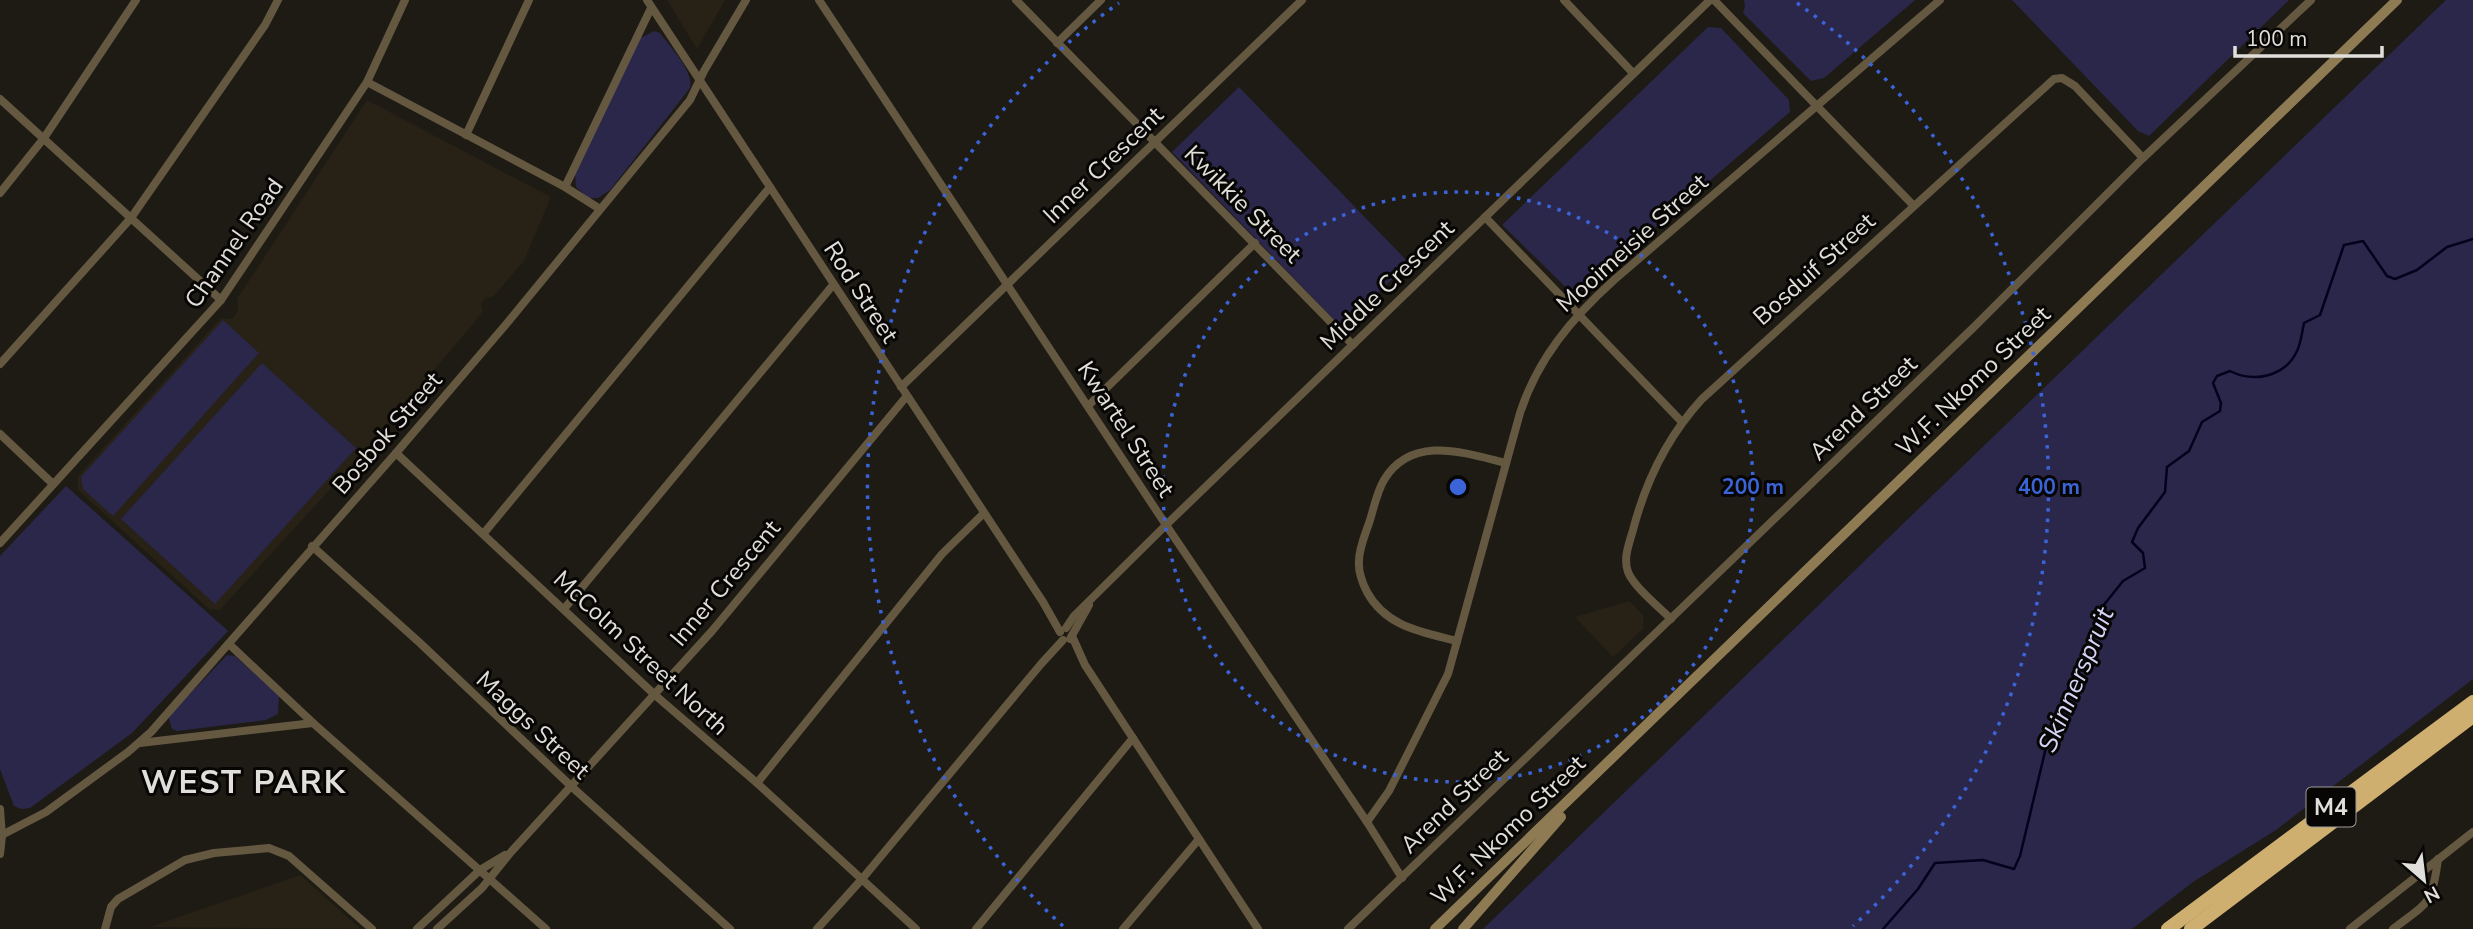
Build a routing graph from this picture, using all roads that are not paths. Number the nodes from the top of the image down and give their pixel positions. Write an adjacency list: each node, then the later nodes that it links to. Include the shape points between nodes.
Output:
1 (136, 0): 23 (street)
2 (278, 0): 32 (street)
3 (405, 0): 19 (street, Channel Road)
4 (529, 0): 22 (street)
5 (746, 0): 18 (street, Bosbok Street)
6 (819, 0): 34 (street, Kwartel Street)
7 (1016, 0): 16 (street, Kwikkie Street)
8 (1101, 0): 16 (street)
9 (1302, 0): 24 (street, Inner Crescent)
10 (1564, 0): 17 (street)
11 (1712, 0): 17 (street, Middle Crescent); 21 (street)
12 (1940, 0): 21 (street, Mooimeisie Street)
13 (2311, 0): 25 (street, Arend Street)
14 (2398, 0): 64 (main road, W.F. Nkomo Street)
15 (649, 4): 18 (street, Rod Street); 26 (street)
16 (1057, 43): 24 (street, Kwikkie Street)
17 (1633, 73): 31 (street, Middle Crescent)
18 (699, 81): 27 (street, Rod Street); 30 (street, Bosbok Street, via 690,100)
19 (367, 82): 22 (street); 36 (street, Channel Road)
20 (0, 99): 23 (street)
21 (1815, 105): 29 (street); 37 (street, Mooimeisie Street)
22 (466, 135): 26 (street)
23 (44, 138): 28 (street); 32 (street)
24 (1154, 142): 33 (street, Kwikkie Street); 34 (street, Inner Crescent)
25 (2143, 158): 29 (street, Bosduif Street, via 2075,86 2054,79); 54 (street, Arend Street)
26 (565, 187): 30 (street)
27 (770, 187): 35 (street, Rod Street); 50 (street)
28 (0, 193)
29 (1913, 205): 43 (street, Bosduif Street)
30 (600, 209): 45 (street, Bosbok Street)
31 (1485, 217): 37 (street); 38 (street, Middle Crescent)
32 (131, 218): 36 (street); 39 (street)
33 (1255, 243): 38 (street, Kwikkie Street); 42 (street)
34 (1007, 284): 40 (street, Inner Crescent); 42 (street, Kwartel Street)
35 (833, 285): 40 (street, Rod Street); 53 (street)
36 (222, 300): 47 (street, Channel Road)
37 (1579, 313): 43 (street); 46 (street, Mooimeisie Street, via 1546,357 1526,394)
38 (1353, 345): 49 (street, Middle Crescent)
39 (0, 365)
40 (901, 387): 41 (street, Rod Street)
41 (906, 397): 48 (street, Rod Street); 58 (street, Inner Crescent)
42 (1089, 405): 49 (street, Kwartel Street)
43 (1681, 421): 54 (street, Bosduif Street, via 1644,493 1626,558 1633,580)
44 (0, 434): 47 (street)
45 (396, 453): 50 (street, McColm Street North); 52 (street, Bosbok Street)
46 (1506, 463): 56 (street, Mooimeisie Street); 56 (street, via 1444,449 1407,459 1382,484 1360,553 1364,587 1388,617)
47 (53, 484): 51 (street, Channel Road)
48 (984, 513): 55 (street, Rod Street); 65 (street, via 942,554)
49 (1166, 524): 55 (street, Middle Crescent, via 1092,599); 68 (street, Kwartel Street)
50 (484, 533): 53 (street, McColm Street North)
51 (0, 543)
52 (312, 547): 57 (street, Bosbok Street); 66 (street, Maggs Street)
53 (564, 609): 58 (street, McColm Street North)
54 (1671, 619): 76 (street, Arend Street)
55 (1066, 634): 62 (street, Rod Street); 78 (street, Middle Crescent)
56 (1457, 641): 68 (street, Mooimeisie Street, via 1441,690 1389,791)
57 (229, 644): 61 (street); 63 (street, Bosbok Street)
58 (655, 695): 65 (street, McColm Street North); 66 (street, Inner Crescent)
59 (2473, 702): 93 (highway, M4)
60 (2473, 716): 94 (highway, M4)
61 (313, 723): 63 (street); 75 (street)
62 (1133, 738): 71 (street, Rod Street); 87 (street)
63 (140, 743): 70 (street, Bosbok Street, via 37,818)
64 (1609, 762): 91 (main road, W.F. Nkomo Street); 92 (main road, W.F. Nkomo Street)
65 (757, 783): 78 (street, McColm Street North)
66 (572, 787): 72 (street, Inner Crescent); 84 (street, Maggs Street)
67 (0, 808): 70 (street)
68 (1367, 822): 76 (street, Kwartel Street)
69 (2473, 832): 74 (street)
70 (1, 836): 73 (street)
71 (1199, 839): 88 (street); 89 (street, Rod Street)
72 (511, 852): 75 (street, Inner Crescent); 77 (street, Inner Crescent)
73 (0, 853)
74 (2438, 859): 95 (street); 96 (street, via 2435,888 2428,902)
75 (480, 870): 77 (street); 81 (street, Inner Crescent)
76 (1402, 878): 90 (street, Arend Street)
77 (490, 879): 82 (street, Inner Crescent); 83 (street)
78 (862, 879): 85 (street, Middle Crescent); 86 (street, McColm Street North)
79 (105, 929): 80 (street, via 118,899 175,865 198,856 269,848 289,856)
80 (372, 929)
81 (416, 929)
82 (437, 929)
83 (546, 929)
84 (730, 929)
85 (817, 929)
86 (916, 929)
87 (976, 929)
88 (1123, 929)
89 (1258, 929)
90 (1348, 929)
91 (1435, 929)
92 (1463, 929)
93 (2168, 929)
94 (2192, 929)
95 (2350, 929)
96 (2393, 929)

